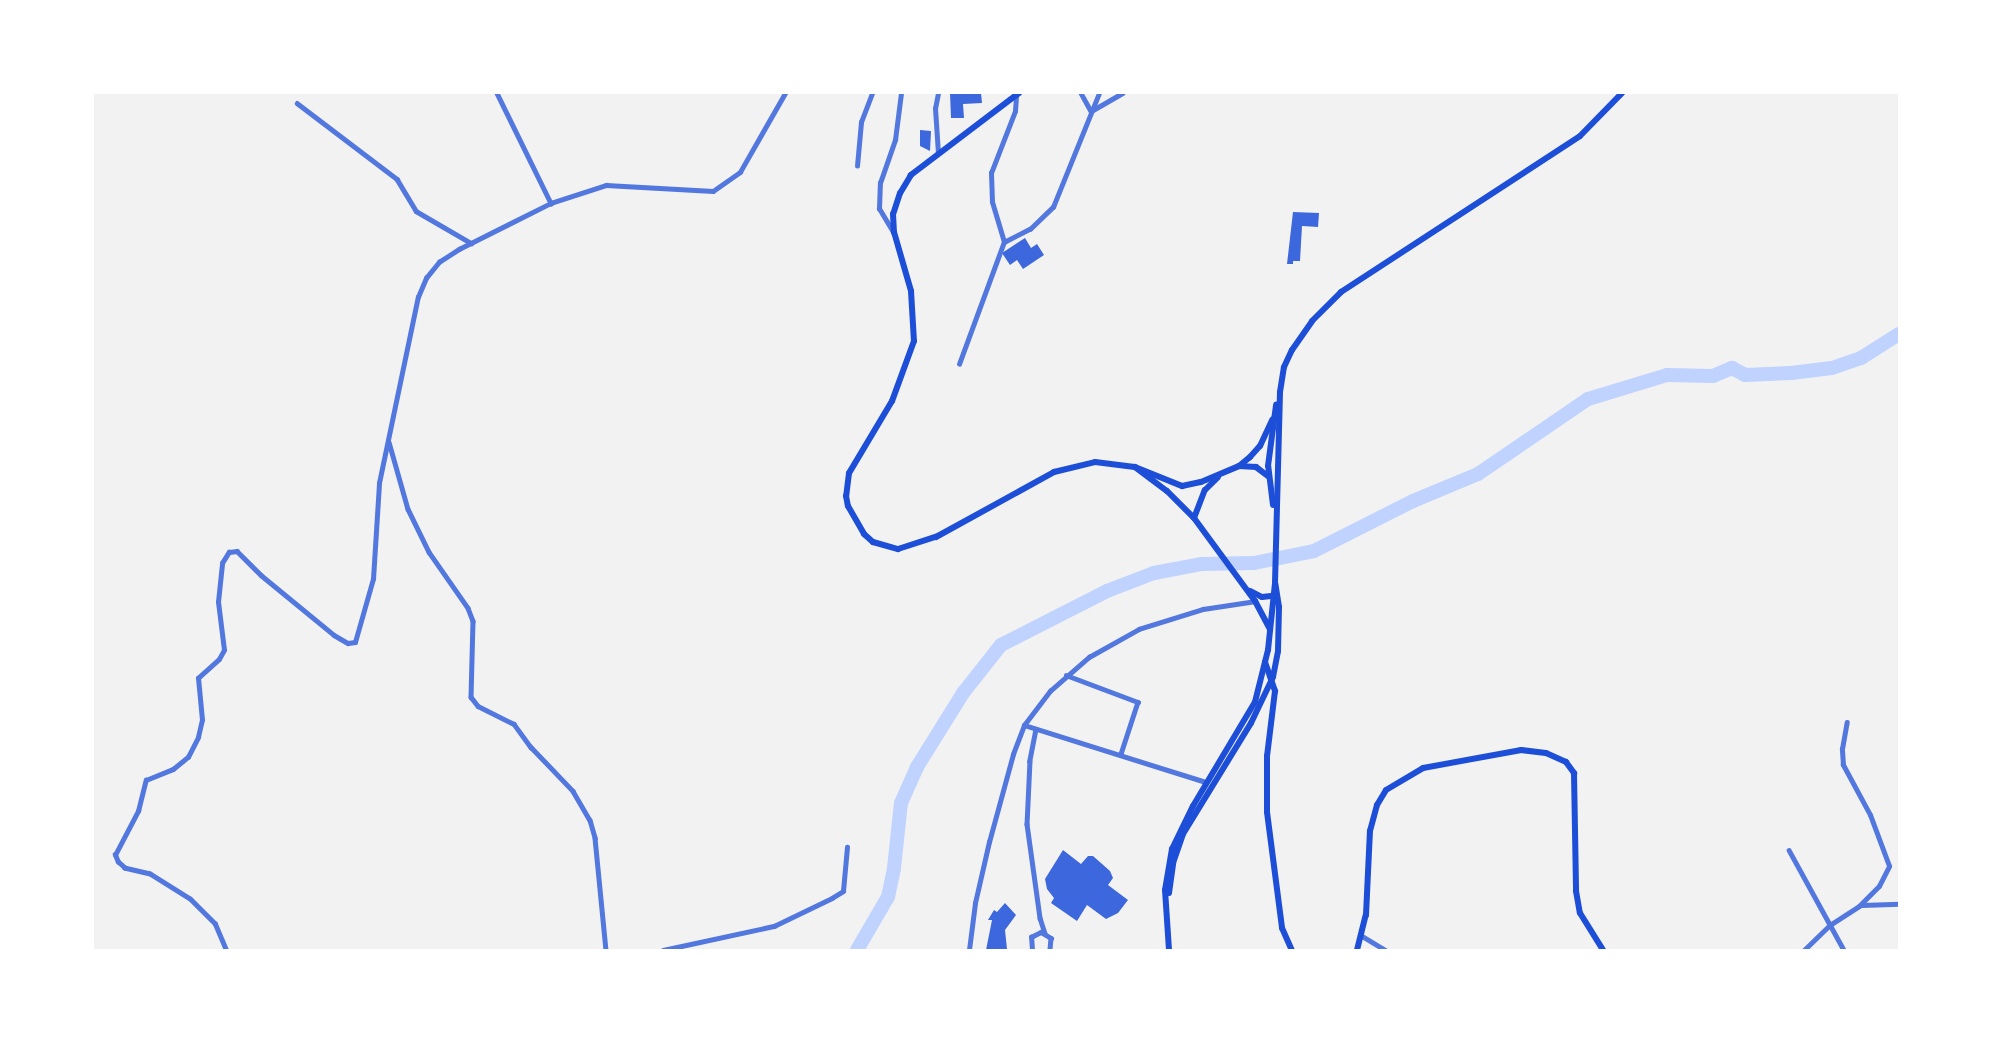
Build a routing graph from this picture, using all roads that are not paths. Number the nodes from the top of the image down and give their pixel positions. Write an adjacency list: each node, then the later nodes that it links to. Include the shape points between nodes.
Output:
1 (498, 93): 15 (street)
2 (785, 93): 15 (street, via 740,172 713,191 606,185)
3 (872, 93): 14 (street, via 861,122)
4 (901, 93): 16 (street, via 895,140 880,183 879,209)
5 (938, 93): 13 (street)
6 (1081, 93): 12 (street)
7 (1099, 93): 12 (street)
8 (1122, 93): 12 (street)
9 (1622, 93): 20 (main road, via 1580,136 1341,292 1292,350)
10 (1018, 94): 13 (main road); 17 (street, via 991,173 992,202)
11 (297, 103): 18 (street, via 397,179 416,211)
12 (1092, 111): 17 (street, via 1054,207 1020,237)
13 (938, 153): 16 (main road, via 911,175 900,193 893,214)
14 (857, 166)
15 (551, 203): 18 (street)
16 (894, 232): 24 (main road, via 911,290 914,341 892,401 849,473 848,506 864,534 886,547 915,546 1054,472 1095,462)
17 (1004, 242): 19 (street)
18 (471, 243): 22 (street, via 439,262 418,297)
19 (959, 364)
20 (1280, 392): 21 (main road); 27 (main road)
21 (1272, 419): 23 (main road, via 1259,446); 26 (main road)
22 (389, 440): 53 (street, via 379,483 373,579 355,642 334,635 244,556 229,552 222,563 219,586 224,650 198,678 202,720 198,737 188,757 146,780 138,811 115,855 125,868 149,874 190,899 215,924); 54 (street, via 408,509 473,621 471,697 478,706 514,724 573,791 590,820)
23 (1239, 466): 25 (main road); 26 (main road, via 1256,467)
24 (1135, 467): 25 (main road, via 1182,486); 28 (main road)
25 (1219, 475): 28 (main road, via 1205,490)
26 (1268, 476): 27 (main road); 29 (main road)
27 (1277, 496): 29 (main road)
28 (1195, 518): 31 (main road)
29 (1276, 520): 30 (main road)
30 (1275, 583): 32 (main road); 37 (main road, via 1279,607)
31 (1244, 586): 32 (main road, via 1259,596); 33 (main road)
32 (1271, 596): 34 (main road)
33 (1255, 601): 34 (main road); 36 (street, via 1203,609 1139,629)
34 (1270, 629): 35 (main road)
35 (1265, 662): 37 (main road); 42 (main road, via 1255,702)
36 (1065, 675): 39 (street); 41 (street, via 1138,702)
37 (1273, 677): 48 (main road, via 1251,723 1183,834 1171,876); 60 (main road, via 1276,699 1267,756 1267,811 1282,928)
38 (1847, 722): 46 (street, via 1843,765 1870,815 1889,866 1880,886)
39 (1024, 725): 40 (street); 56 (street, via 989,842)
40 (1036, 729): 41 (street); 47 (street, via 1027,811)
41 (1121, 754): 42 (street)
42 (1206, 782): 48 (main road, via 1169,858)
43 (847, 847): 55 (street, via 843,891 818,905 774,926)
44 (1789, 850): 49 (street)
45 (1899, 904): 46 (street)
46 (1859, 906): 49 (street)
47 (1040, 918): 50 (street); 51 (street)
48 (1167, 918): 59 (main road)
49 (1830, 925): 64 (street); 65 (street)
50 (1037, 933): 51 (street); 57 (street, via 1030,941)
51 (1045, 933): 58 (street, via 1052,941)
52 (1362, 936): 61 (main road); 62 (street); 63 (main road, via 1370,831 1386,790 1423,768 1521,750 1546,753 1566,762 1574,773 1576,891 1580,913)
53 (226, 950)
54 (606, 950)
55 (663, 950)
56 (970, 950)
57 (1032, 950)
58 (1050, 950)
59 (1169, 950)
60 (1292, 950)
61 (1357, 950)
62 (1385, 950)
63 (1603, 950)
64 (1804, 950)
65 (1844, 950)

